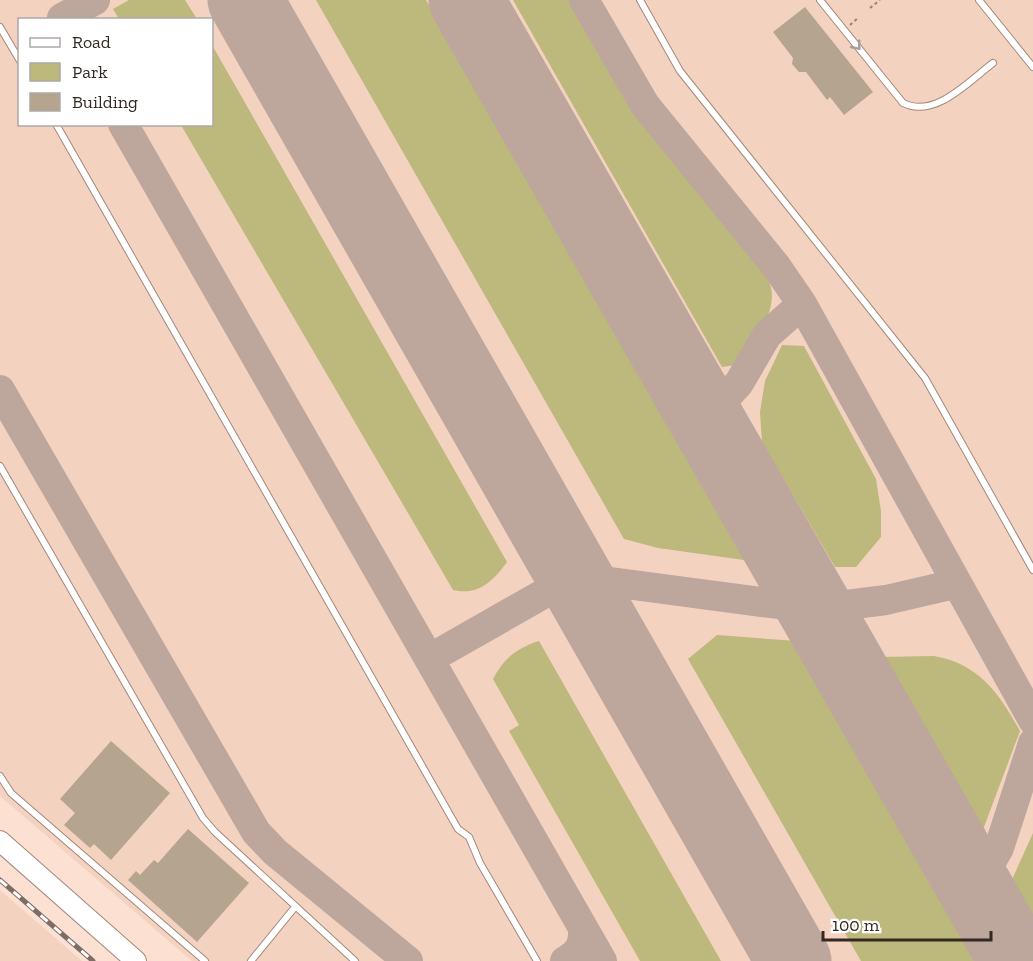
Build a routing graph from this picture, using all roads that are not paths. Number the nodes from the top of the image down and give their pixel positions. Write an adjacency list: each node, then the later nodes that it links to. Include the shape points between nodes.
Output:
1 (640, 0): 10 (lane, via 680,70 925,378)
2 (820, 0): 6 (lane, one-way to 6, via 909,106 939,103)
3 (982, 1): 7 (lane)
4 (0, 27): 5 (lane)
5 (18, 58)
6 (993, 63)
7 (1033, 67)
8 (57, 126): 18 (lane)
9 (0, 466): 13 (lane, via 203,818)
10 (1033, 570)
11 (0, 776): 15 (lane, via 11,793)
12 (0, 841): 14 (main road)
13 (295, 907): 16 (lane); 17 (lane)
14 (136, 961)
15 (205, 961)
16 (251, 961)
17 (355, 961)
18 (537, 961)

